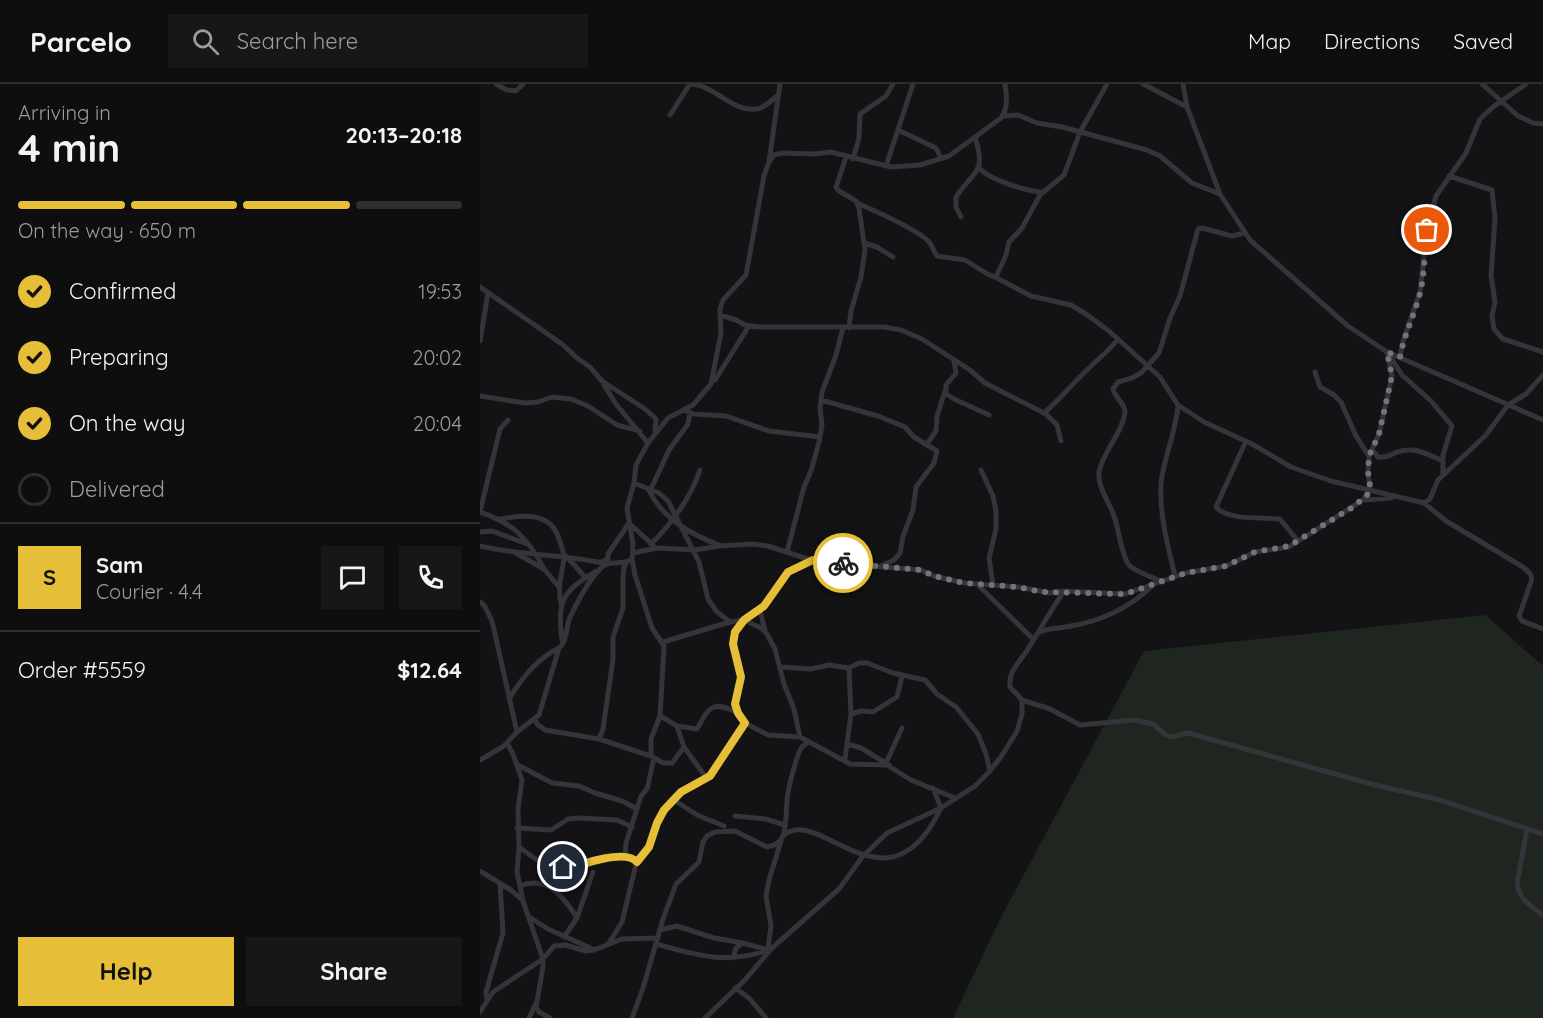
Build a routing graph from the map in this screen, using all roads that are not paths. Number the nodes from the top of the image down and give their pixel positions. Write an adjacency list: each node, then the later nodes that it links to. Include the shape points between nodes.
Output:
1 (496, 84): 2 (street, via 516,91)
2 (523, 84)
3 (690, 84): 13 (street, via 755,110); 17 (street)
4 (780, 84): 13 (street)
5 (893, 84): 24 (street, via 886,96 860,114)
6 (913, 84): 19 (street)
7 (1005, 84): 16 (street)
8 (1107, 84): 20 (street)
9 (1143, 84): 15 (street)
10 (1183, 84): 15 (street)
11 (1482, 84): 14 (street)
12 (1526, 84): 14 (street)
13 (778, 96): 25 (street)
14 (1503, 101): 18 (street, via 1521,118); 28 (street, via 1480,119 1466,153)
15 (1187, 107): 30 (street)
16 (1006, 113): 20 (street); 21 (street)
17 (670, 115)
18 (1543, 124)
19 (898, 130): 23 (street, via 936,148); 26 (street)
20 (1080, 132): 29 (street, via 1064,176); 30 (street, via 1154,152 1186,180)
21 (975, 137): 23 (street); 27 (street)
22 (846, 157): 24 (street); 25 (street, via 831,152 782,153); 31 (street, via 836,187)
23 (941, 158): 26 (street, via 920,165)
24 (854, 159): 26 (street)
25 (769, 162): 39 (street, via 746,275 723,300)
26 (886, 166)
27 (979, 168): 29 (street, via 1016,187); 32 (street, via 956,197)
28 (1449, 176): 45 (street, via 1492,190 1494,329 1503,339); 46 (street, via 1434,201 1420,292)
29 (1042, 192): 36 (street, via 1022,228 1009,242)
30 (1220, 194): 33 (street)
31 (857, 203): 34 (street); 36 (street, via 922,237 937,256 965,260)
32 (961, 217)
33 (1244, 233): 44 (street, via 1348,326); 48 (street, via 1232,236 1198,229 1163,345)
34 (864, 243): 35 (street); 41 (street, via 861,277)
35 (893, 256)
36 (995, 277): 42 (street, via 1031,296 1071,305)
37 (480, 287): 38 (street)
38 (488, 293): 43 (street); 51 (street, via 562,344)
39 (720, 315): 40 (street); 52 (street, via 721,333)
40 (748, 326): 41 (street); 52 (street)
41 (846, 328): 47 (street, via 901,330); 55 (street)
42 (1118, 339): 48 (street); 60 (street)
43 (480, 341)
44 (1387, 352): 46 (street); 73 (street, via 1392,376 1379,434); 74 (street, via 1402,375 1452,426)
45 (1543, 352)
46 (1400, 357): 57 (street)
47 (954, 360): 53 (street, via 956,373); 60 (street, via 985,383)
48 (1148, 367): 56 (street, via 1160,377); 108 (street, via 1113,387 1125,411 1099,477 1128,562)
49 (1315, 372): 73 (street, via 1320,387 1341,402 1356,436)
50 (1542, 380): 57 (street)
51 (602, 381): 62 (street); 66 (street)
52 (711, 384): 58 (street)
53 (945, 392): 61 (street); 72 (street, via 936,431)
54 (480, 395): 66 (street, via 525,403 552,397 571,399 617,425)
55 (821, 400): 68 (street); 72 (street, via 905,427)
56 (1178, 405): 70 (street); 106 (street, via 1161,485)
57 (1508, 405): 65 (street); 77 (street, via 1486,435)
58 (683, 410): 59 (street); 63 (street)
59 (690, 413): 68 (street, via 726,416 760,429); 79 (street, via 688,424)
60 (1044, 413): 69 (street, via 1057,424)
61 (989, 415)
62 (656, 418): 63 (street); 67 (street)
63 (668, 418): 67 (street)
64 (508, 420): 84 (street, via 501,425)
65 (1543, 420)
66 (640, 431): 71 (street)
67 (655, 433): 71 (street)
68 (820, 437): 98 (street)
69 (1061, 441)
70 (1246, 441): 80 (street, via 1291,467); 90 (street, via 1216,507 1248,517 1280,519)
71 (648, 443): 78 (street, via 636,465)
72 (927, 444): 104 (street, via 937,453 933,466 916,487 900,553)
73 (1370, 453): 74 (street, via 1384,458 1399,451 1415,450); 80 (street)
74 (1443, 461): 77 (street)
75 (700, 470): 85 (street, via 689,496)
76 (981, 470): 110 (street, via 996,511 996,529 989,551)
77 (1443, 475): 83 (street)
78 (634, 483): 79 (street); 87 (street, via 627,508)
79 (649, 488): 85 (street, via 653,498); 85 (street, via 668,501)
80 (1370, 489): 81 (street); 82 (street)
81 (1397, 498): 82 (street); 83 (street)
82 (1363, 500): 90 (street)
83 (1424, 503): 121 (street, via 1530,573 1531,582 1519,615 1522,621)
84 (480, 512): 86 (street)
85 (673, 518): 88 (street); 92 (street)
86 (500, 519): 91 (street); 100 (street, via 527,515 548,522 558,534)
87 (629, 523): 92 (street); 101 (street); 103 (street)
88 (678, 525): 94 (street); 96 (street)
89 (480, 532): 91 (street, via 492,531)
90 (1298, 541): 106 (street, via 1286,548 1255,552 1217,568)
91 (528, 544): 99 (street)
92 (651, 544): 95 (street)
93 (480, 546): 97 (street)
94 (719, 546): 96 (street); 98 (street, via 753,544)
95 (657, 548): 96 (street); 101 (street, via 641,550)
96 (693, 549): 117 (street, via 708,599)
97 (512, 551): 99 (street); 105 (street)
98 (787, 552): 102 (street)
99 (535, 553): 100 (street); 105 (street)
100 (565, 556): 103 (street); 107 (street); 112 (street)
101 (631, 558): 103 (street); 124 (street, via 652,628); 140 (street, via 624,567 623,608 613,637)
102 (813, 560): 104 (street); 116 (street, via 783,576)
103 (603, 565): 107 (street); 125 (street, via 573,612)
104 (879, 567): 109 (street, via 921,570 948,580)
105 (544, 569): 112 (street)
106 (1175, 576): 108 (street)
107 (586, 578): 115 (street, via 571,589)
108 (1163, 582): 111 (street)
109 (977, 584): 110 (street); 123 (street)
110 (993, 585): 113 (street, via 1050,593)
111 (1153, 585): 113 (street, via 1125,594); 123 (street, via 1107,616 1047,629)
112 (559, 587): 115 (street)
113 (1064, 591): 123 (street)
114 (480, 602): 129 (street, via 492,621)
115 (561, 604): 125 (street)
116 (760, 610): 118 (street); 122 (street)
117 (716, 611): 119 (street); 120 (street)
118 (744, 620): 119 (street); 122 (street); 131 (street, via 735,632 733,644 741,677 735,704)
119 (730, 622): 120 (street)
120 (718, 625): 124 (street)
121 (1543, 629)
122 (765, 631): 126 (street)
123 (1034, 637): 130 (street, via 1009,682 1012,692)
124 (663, 642): 133 (street)
125 (561, 646): 129 (street, via 544,656); 134 (street)
126 (781, 667): 127 (street); 139 (street)
127 (849, 668): 128 (street, via 867,663); 132 (street)
128 (902, 676): 132 (street, via 897,697 873,712); 150 (street, via 925,680 962,713 979,736)
129 (509, 699): 138 (street)
130 (1022, 700): 150 (street, via 1017,731); 162 (street, via 1080,725 1144,721 1172,737 1188,733 1440,800)
131 (738, 713): 135 (street); 136 (street, via 713,706 697,729)
132 (852, 714): 143 (street)
133 (660, 716): 136 (street); 145 (street, via 651,739)
134 (535, 720): 138 (street); 140 (street, via 544,730)
135 (745, 723): 139 (street, via 768,735); 151 (street)
136 (677, 726): 144 (street)
137 (902, 728): 149 (street)
138 (517, 732): 142 (street)
139 (800, 737): 141 (street)
140 (599, 739): 145 (street)
141 (809, 742): 146 (street); 158 (street, via 800,749 787,798)
142 (507, 743): 147 (street); 148 (street)
143 (848, 744): 146 (street); 149 (street)
144 (684, 747): 145 (street, via 672,763); 151 (street)
145 (652, 757): 156 (street, via 647,789)
146 (845, 759): 149 (street, via 857,765)
147 (480, 760)
148 (518, 765): 156 (street, via 552,783 579,786); 161 (street, via 522,787)
149 (889, 765): 152 (street, via 911,780)
150 (990, 771): 153 (street)
151 (707, 779): 154 (street, via 684,790)
152 (933, 788): 153 (street); 155 (street)
153 (955, 798): 155 (street)
154 (674, 800): 159 (street); 168 (street, via 661,814 649,847)
155 (941, 808): 167 (street, via 887,833); 167 (street, via 923,837 902,855)
156 (637, 809): 160 (street)
157 (735, 816): 158 (street)
158 (785, 825): 164 (street)
159 (724, 826)
160 (632, 827): 161 (street, via 617,820 578,818 568,819 551,830); 166 (street)
161 (517, 828): 165 (street)
162 (1527, 829): 163 (street); 176 (street, via 1518,891)
163 (1543, 834)
164 (782, 838): 167 (street, via 791,830 810,832); 179 (street, via 767,847 735,831 707,836 699,862 676,884); 184 (street, via 766,900 771,926)
165 (519, 848): 169 (street, via 544,865); 174 (street, via 516,866)
166 (625, 856): 168 (street); 169 (street)
167 (863, 856): 184 (street, via 839,889)
168 (637, 862): 182 (street, via 622,922)
169 (569, 870): 173 (street)
170 (480, 872): 172 (street)
171 (593, 872): 178 (street)
172 (500, 883): 175 (street); 189 (street, via 503,933 486,992)
173 (546, 885): 174 (street, via 537,882); 178 (street)
174 (520, 886): 175 (street)
175 (524, 901): 177 (street)
176 (1543, 915)
177 (529, 917): 180 (street); 187 (street)
178 (577, 918): 180 (street)
179 (660, 930): 181 (street); 183 (street, via 677,926)
180 (564, 937): 185 (street)
181 (657, 941): 182 (street, via 629,938); 186 (street, via 702,955); 194 (street)
182 (609, 943): 185 (street)
183 (743, 943): 184 (street); 186 (street, via 736,948)
184 (769, 949): 186 (street); 188 (street)
185 (594, 950): 187 (street, via 559,945 551,948)
186 (733, 958)
187 (543, 959): 189 (street); 190 (street)
188 (735, 988): 195 (street); 196 (street)
189 (487, 1001): 191 (street)
190 (537, 1002): 192 (street); 193 (street, via 537,1010)
191 (480, 1012)
192 (529, 1018)
193 (550, 1018)
194 (632, 1018)
195 (705, 1018)
196 (766, 1018)

